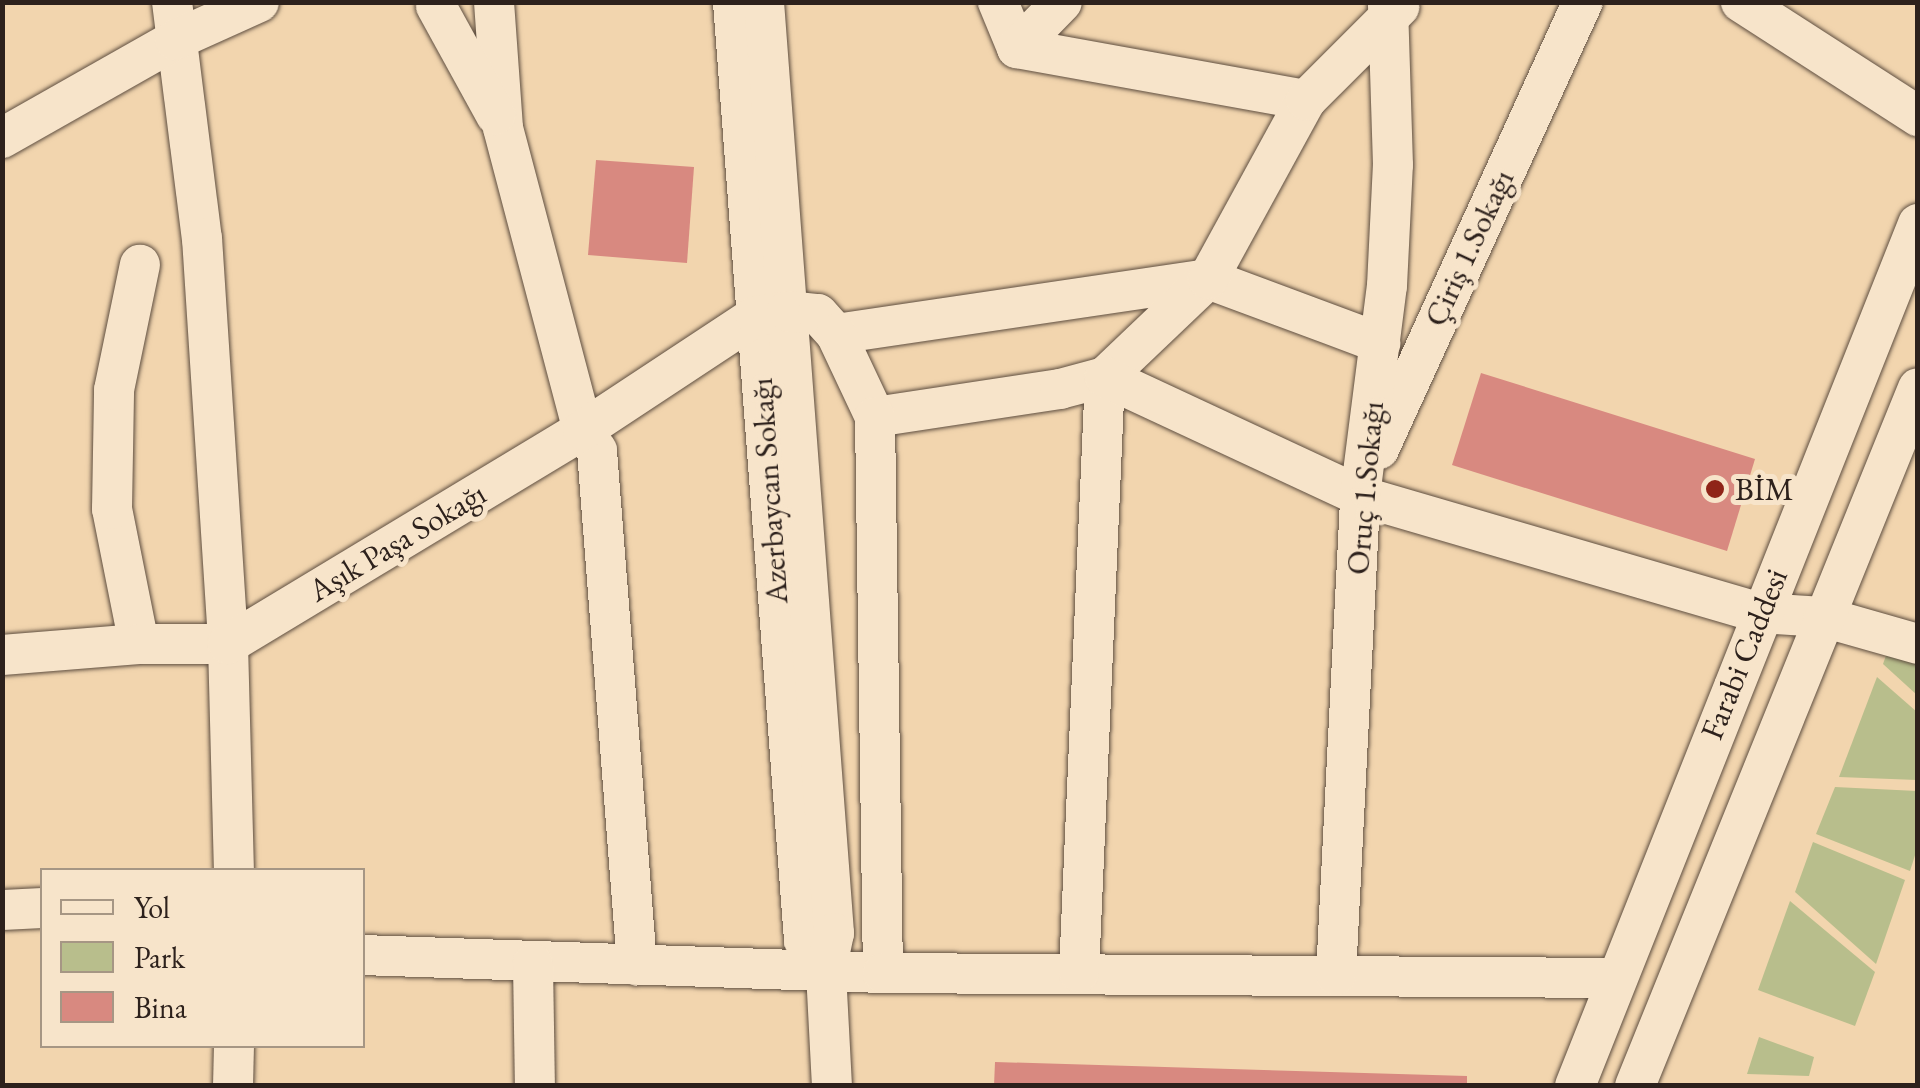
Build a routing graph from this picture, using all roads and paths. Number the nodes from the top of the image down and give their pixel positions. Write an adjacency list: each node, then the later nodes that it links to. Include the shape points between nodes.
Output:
1 (260, 2): 12 (street)
2 (480, 2): 10 (street, via 462,11)
3 (494, 2): 16 (street)
4 (733, 2): 21 (street, Azerbaycan Sokağı)
5 (764, 2): 21 (street, Azerbaycan Sokağı)
6 (998, 2): 13 (street)
7 (1062, 2): 13 (street)
8 (1583, 2): 28 (street, Çiriş 1.Sokağı)
9 (1742, 2): 15 (street)
10 (434, 4): 16 (street)
11 (1395, 6): 14 (street); 23 (street, Oruç 1.Sokağı, via 1393,165)
12 (174, 21): 17 (street); 32 (street, via 202,238)
13 (1018, 48): 14 (street)
14 (1306, 100): 20 (street)
15 (1918, 116)
16 (503, 128): 27 (street)
17 (2, 138)
18 (1918, 224): 29 (street, Farabi Caddesi)
19 (140, 264): 31 (street, via 114,390 112,510)
20 (1208, 279): 22 (street); 23 (street); 24 (street)
21 (771, 314): 22 (street, via 818,314); 27 (street, Aşık Paşa Sokağı); 41 (street, Azerbaycan Sokağı, via 804,940)
22 (836, 334): 26 (street)
23 (1380, 343): 28 (street, Oruç 1.Sokağı)
24 (1105, 378): 26 (street); 28 (street); 42 (street)
25 (1918, 388): 30 (street, Farabi Caddesi)
26 (875, 416): 43 (street)
27 (583, 430): 32 (street, Aşık Paşa Sokağı); 40 (street, via 597,451)
28 (1360, 496): 29 (street); 44 (street, Oruç 1.Sokağı)
29 (1760, 612): 30 (street); 45 (street, Farabi Caddesi)
30 (1823, 616): 33 (street); 51 (street, Farabi Caddesi)
31 (139, 644): 32 (street); 34 (street)
32 (228, 644): 35 (street)
33 (1918, 644)
34 (2, 655)
35 (234, 868)
36 (40, 908): 37 (street)
37 (2, 910)
38 (365, 955): 39 (street)
39 (533, 964): 40 (street); 48 (street)
40 (637, 965): 41 (street)
41 (826, 972): 43 (street); 49 (street, Azerbaycan Sokağı)
42 (1078, 972): 43 (street); 44 (street)
43 (883, 973)
44 (1336, 975): 45 (street)
45 (1617, 978): 50 (street, Farabi Caddesi)
46 (234, 1048): 47 (street)
47 (233, 1086)
48 (536, 1086)
49 (832, 1086)
50 (1575, 1086)
51 (1635, 1086)

